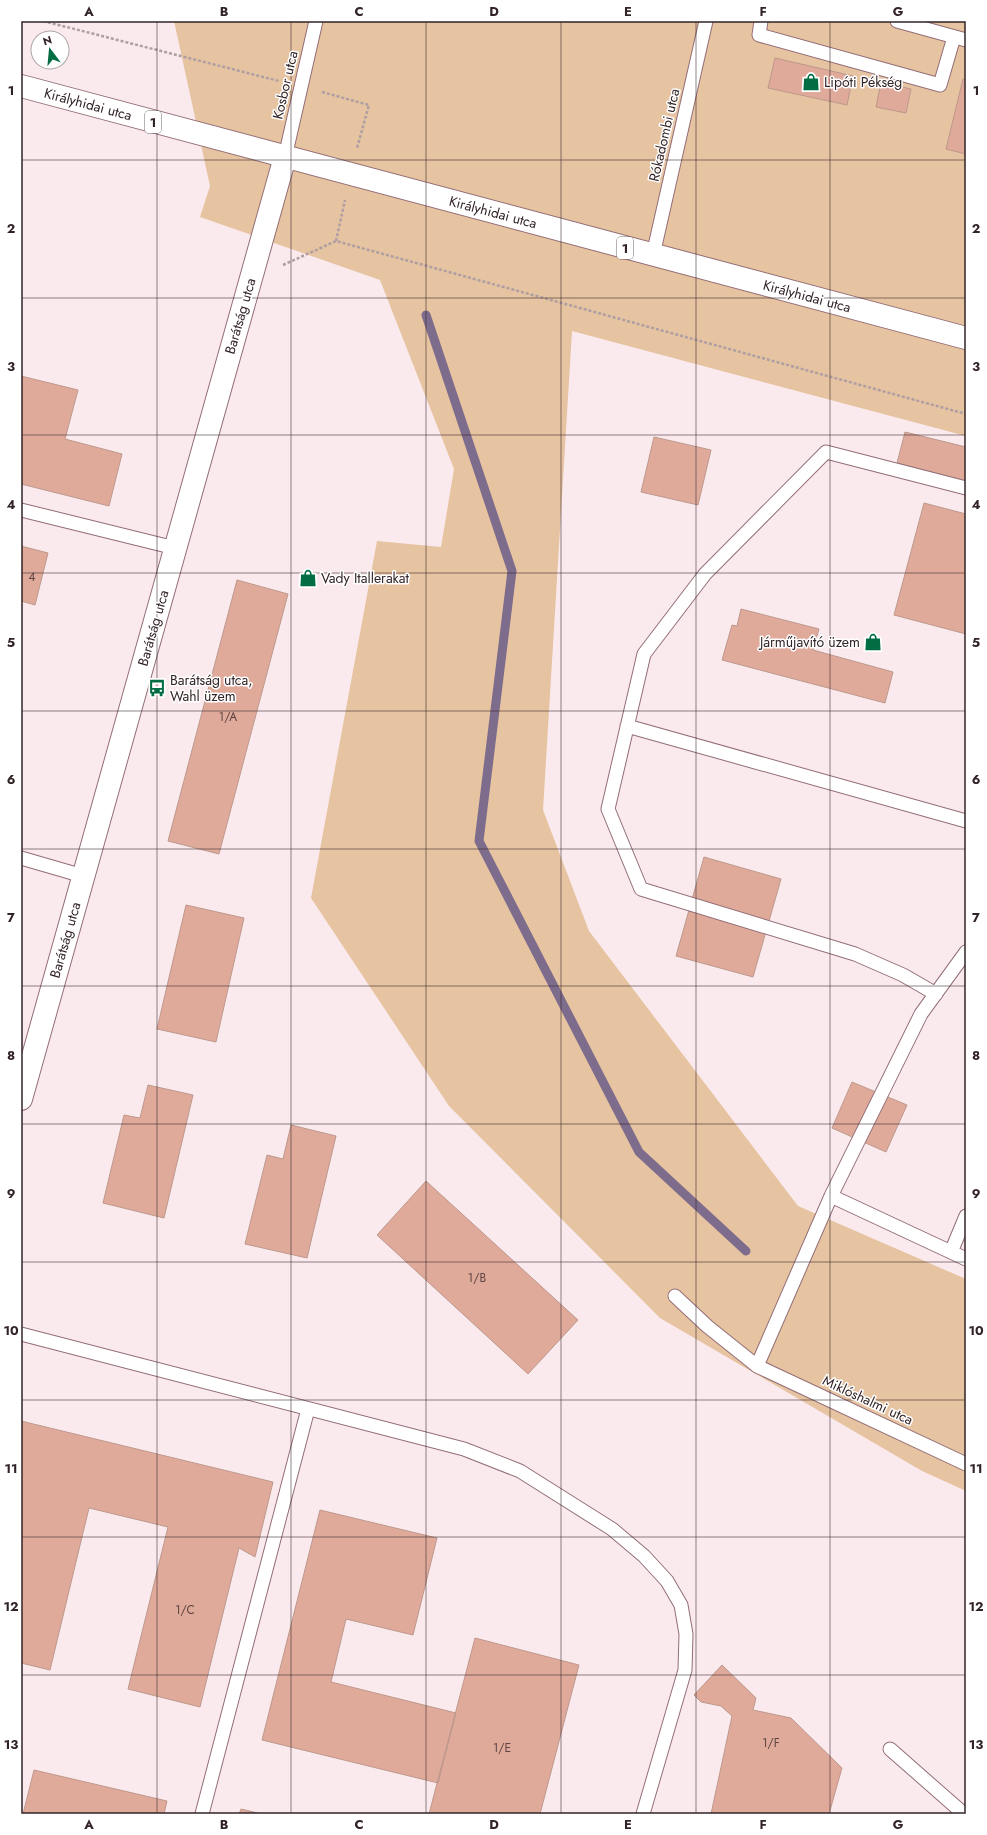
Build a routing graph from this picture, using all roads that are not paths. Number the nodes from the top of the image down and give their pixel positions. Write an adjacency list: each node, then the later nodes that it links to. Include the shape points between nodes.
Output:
1 (316, 21): 7 (lane, Kosbor utca)
2 (706, 21): 8 (lane, Rókadombi utca)
3 (761, 21): 5 (lane, via 759,35 940,84)
4 (897, 21): 5 (lane)
5 (960, 38)
6 (21, 86): 7 (street, Királyhidai utca / 1)
7 (285, 157): 8 (street, Királyhidai utca / 1); 12 (street, Barátság utca)
8 (653, 255): 9 (street, Királyhidai utca / 1)
9 (966, 338)
10 (966, 488): 13 (lane, via 826,452 704,574 644,654)
11 (21, 510): 12 (lane)
12 (175, 548): 16 (street, Barátság utca)
13 (627, 726): 14 (lane); 18 (lane, via 608,809 641,889 855,954 904,975)
14 (966, 821)
15 (21, 858): 16 (lane)
16 (83, 876): 19 (street, Barátság utca)
17 (966, 952): 18 (lane)
18 (936, 994): 20 (lane, via 921,1014)
19 (21, 1099)
20 (831, 1196): 22 (lane); 26 (lane)
21 (966, 1216): 22 (lane)
22 (951, 1252): 23 (lane)
23 (966, 1259)
24 (675, 1296): 26 (lane, Miklóshalmi utca, via 707,1326)
25 (21, 1334): 27 (lane)
26 (757, 1366): 28 (lane, Miklóshalmi utca)
27 (308, 1409): 30 (lane); 31 (lane, via 464,1449 520,1471 612,1529 644,1556 667,1581 681,1606 686,1634 685,1670)
28 (966, 1464)
29 (890, 1749): 32 (lane)
30 (202, 1814)
31 (643, 1814)
32 (964, 1814)

